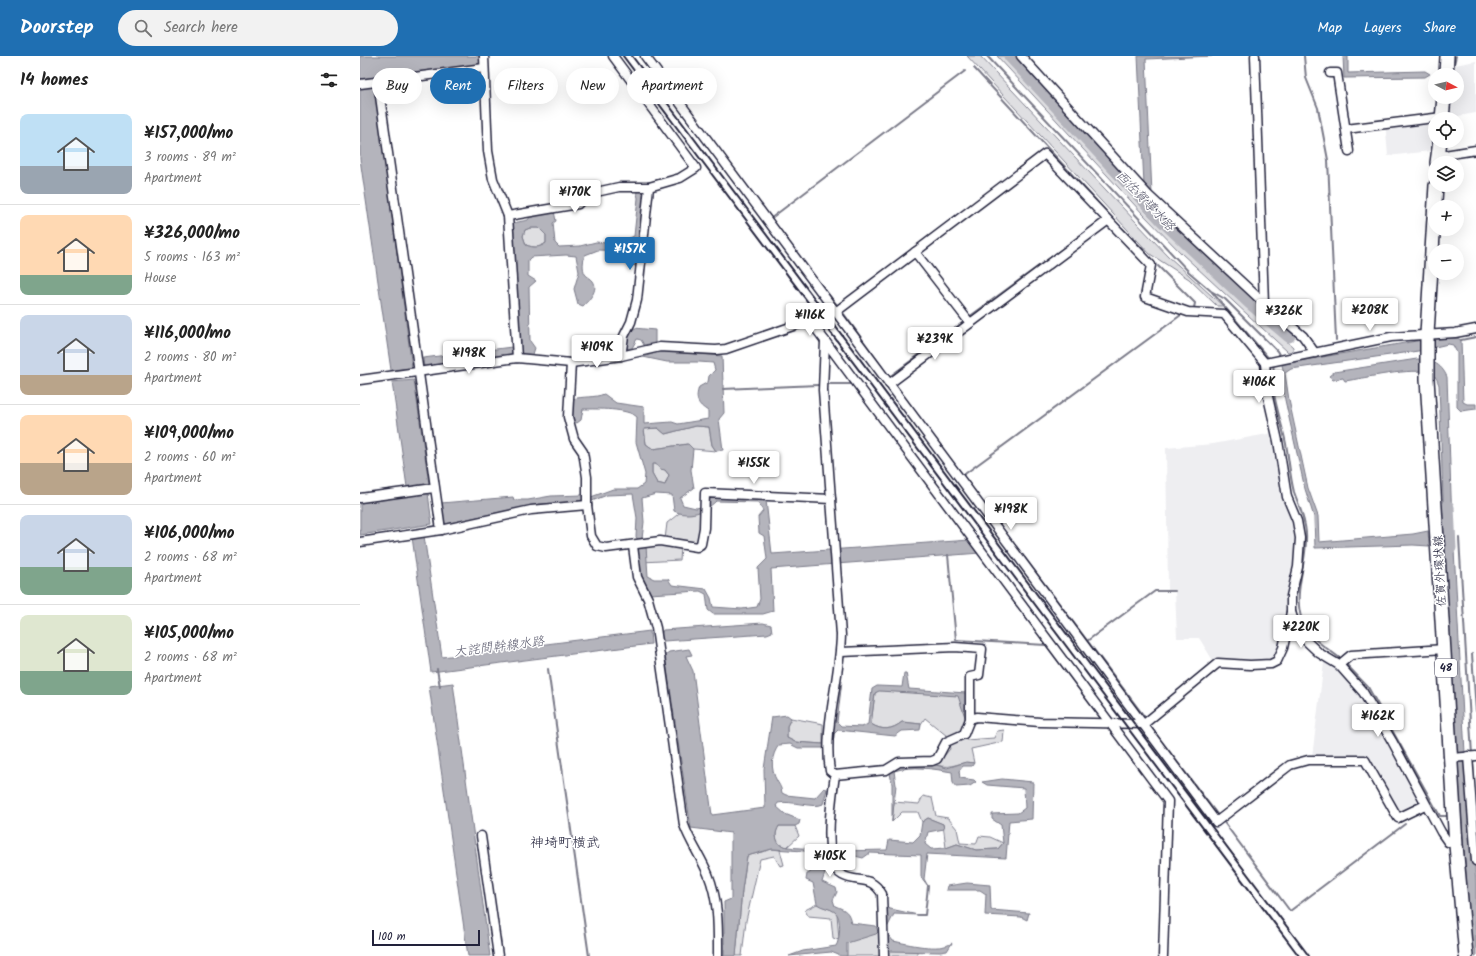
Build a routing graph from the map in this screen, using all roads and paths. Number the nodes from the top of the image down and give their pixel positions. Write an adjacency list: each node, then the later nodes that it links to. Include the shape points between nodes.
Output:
1 (484, 56): 7 (street)
2 (613, 56): 19 (street, via 696,168 680,178)
3 (645, 56): 25 (street)
4 (1021, 56): 24 (street, via 1148,195)
5 (1255, 56): 24 (street)
6 (1447, 56): 8 (main road)
7 (484, 68)
8 (1446, 68)
9 (1330, 73): 15 (street, via 1337,73)
10 (372, 83): 11 (street)
11 (360, 84)
12 (381, 104): 36 (street)
13 (486, 104): 21 (street, via 488,151 493,180)
14 (1428, 120): 15 (street)
15 (1346, 129): 16 (street)
16 (1349, 150)
17 (1476, 150): 18 (street)
18 (1453, 156)
19 (642, 187): 21 (street, via 619,187 587,194 578,204); 32 (street, via 637,300 624,336)
20 (1436, 192): 29 (main road, 佐賀外環状線 / 48)
21 (508, 216): 33 (street)
22 (1107, 221): 23 (street, via 1045,154); 27 (street); 35 (street, via 1151,265 1145,297 1188,312 1224,314)
23 (915, 252): 25 (street); 27 (street)
24 (1264, 303): 31 (street, via 1303,336)
25 (837, 312): 26 (street); 38 (street)
26 (811, 322): 30 (street); 32 (street, via 726,349 660,347)
27 (970, 323): 38 (street)
28 (1476, 330): 29 (street)
29 (1427, 334): 31 (street, via 1391,337); 47 (main road, 佐賀外環状線 / 48, via 1427,379)
30 (825, 341): 41 (street, via 823,390); 51 (street)
31 (1315, 353): 35 (street)
32 (621, 356): 34 (street)
33 (517, 358): 34 (street); 36 (street)
34 (571, 363): 42 (street, via 568,417 574,439 583,452 587,477)
35 (1265, 363): 46 (street, via 1268,398 1287,497 1297,521 1300,538)
36 (419, 372): 37 (street); 39 (street)
37 (360, 380)
38 (889, 384): 52 (street)
39 (434, 488): 40 (street); 43 (street)
40 (360, 498)
41 (831, 499): 45 (street, via 705,493 704,528 701,544 697,547 660,541); 48 (street)
42 (587, 505): 43 (street, via 531,510); 45 (street, via 591,536 597,546)
43 (441, 530): 44 (street)
44 (360, 542)
45 (633, 546): 61 (street, via 637,577 648,599 657,637 684,825 708,875 718,910)
46 (1291, 612): 49 (street, via 1301,636); 52 (street, via 1283,648 1277,661 1271,664 1250,665 1218,662)
47 (1445, 649): 49 (street, via 1351,655); 54 (main road, 佐賀外環状線 / 48)
48 (841, 652): 50 (street, via 955,647 982,649 979,675 970,677); 55 (street, via 827,752 830,771)
49 (1339, 665): 56 (street, via 1363,692)
50 (970, 719): 51 (street, via 977,717); 55 (street, via 964,734 946,742 937,760 899,762 886,770)
51 (1112, 724): 52 (street); 63 (street, via 1168,801)
52 (1144, 724): 56 (street, via 1216,822 1290,765 1308,760 1365,760 1398,818)
53 (1472, 756): 54 (street); 59 (street)
54 (1452, 758): 58 (main road, 佐賀外環状線 / 48)
55 (835, 775): 62 (street, via 830,815 832,863 843,876 876,885 882,894)
56 (1425, 805): 58 (street, via 1448,842)
57 (481, 836): 60 (street)
58 (1456, 845): 64 (main road, 佐賀外環状線 / 48)
59 (1476, 861)
60 (498, 956)
61 (718, 956)
62 (884, 956)
63 (1163, 956)
64 (1466, 956)

